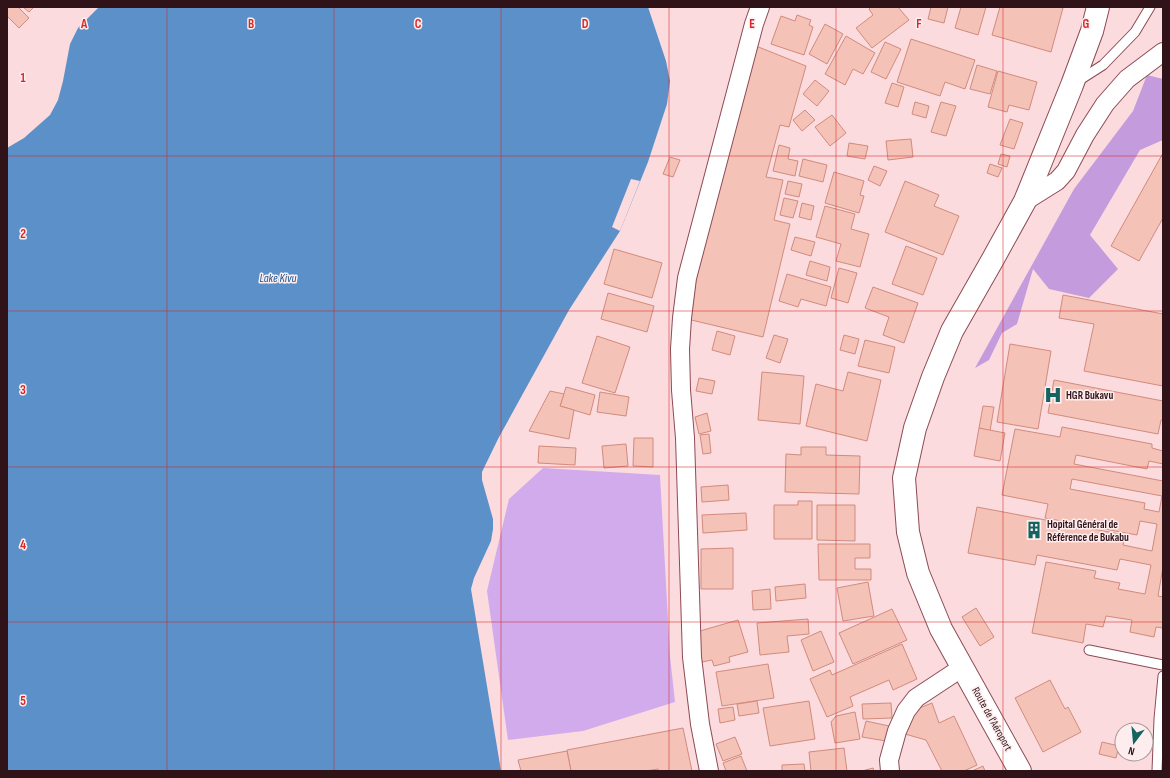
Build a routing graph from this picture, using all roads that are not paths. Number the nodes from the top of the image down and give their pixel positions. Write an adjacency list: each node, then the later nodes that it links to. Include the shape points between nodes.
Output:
1 (760, 7): 11 (street, via 687,278 682,318 681,390 685,438 692,657)
2 (1098, 7): 5 (highway, Route de l'Aéroport)
3 (1150, 7): 5 (lane, via 1135,32 1103,65)
4 (1163, 52): 6 (street, via 1127,79 1105,104 1084,135 1066,171 1057,181)
5 (1072, 85): 6 (highway, Route de l'Aéroport)
6 (1025, 201): 9 (highway, Route de l'Aéroport, via 952,331 915,428 904,478 908,532 918,573 941,629)
7 (1088, 650): 8 (lane)
8 (1163, 665)
9 (963, 667): 12 (street, via 916,698 906,711 889,760); 13 (highway, Route de l'Aéroport)
10 (1163, 676): 14 (lane)
11 (709, 771)
12 (890, 771)
13 (1020, 771)
14 (1157, 771)

